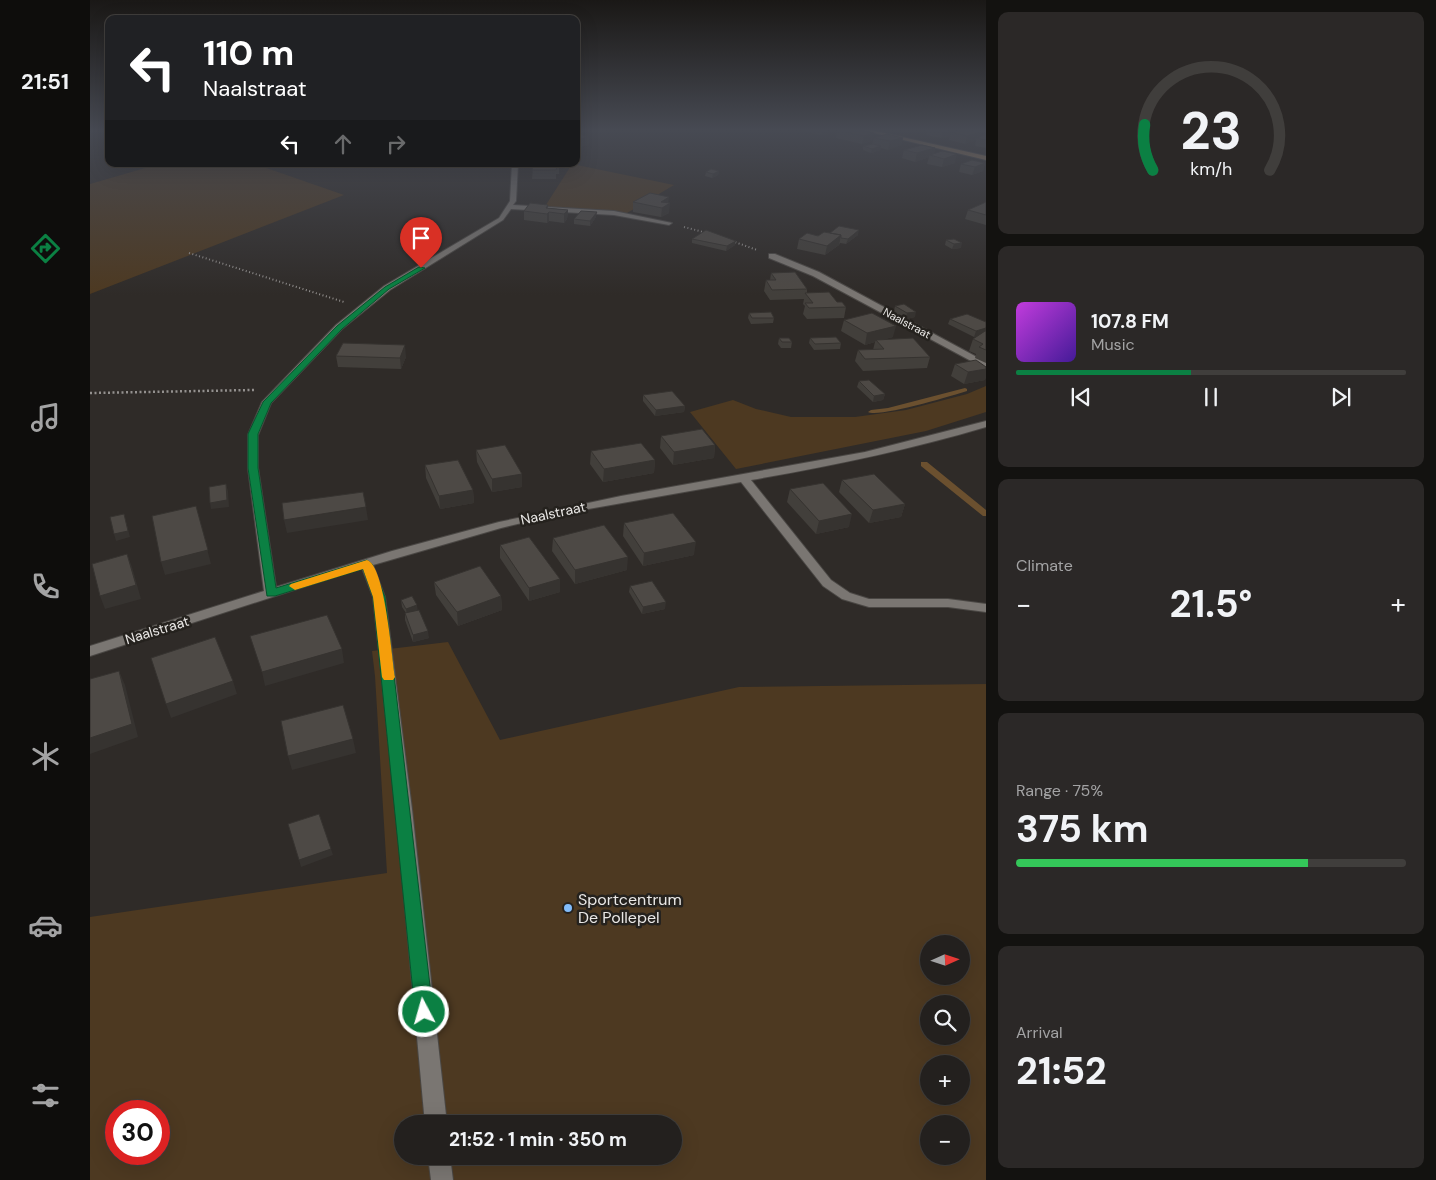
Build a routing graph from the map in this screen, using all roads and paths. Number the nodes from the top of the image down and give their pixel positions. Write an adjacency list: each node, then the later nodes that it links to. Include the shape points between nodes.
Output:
1 (514, 185): 2 (street)
2 (509, 207): 3 (street, via 614,213); 8 (street, via 501,219 387,288)
3 (669, 223): 4 (path)
4 (712, 235)
5 (728, 240): 7 (path)
6 (189, 253): 8 (path)
7 (772, 256): 9 (street, Naalstraat, via 816,274)
8 (363, 308): 10 (street)
9 (986, 366)
10 (280, 388): 11 (path, via 170,394); 15 (street, via 268,402 253,434 253,468)
11 (90, 393)
12 (986, 424): 13 (street, Naalstraat, via 940,439 858,458)
13 (744, 478): 14 (street, Naalstraat, via 499,525); 16 (street, via 827,583 846,596 869,603 948,603)
14 (367, 564): 15 (street, Naalstraat); 18 (street, via 379,597)
15 (271, 594): 17 (street, Naalstraat)
16 (986, 608)
17 (90, 651)
18 (435, 1115)
19 (440, 1165): 20 (street)
20 (442, 1180)

